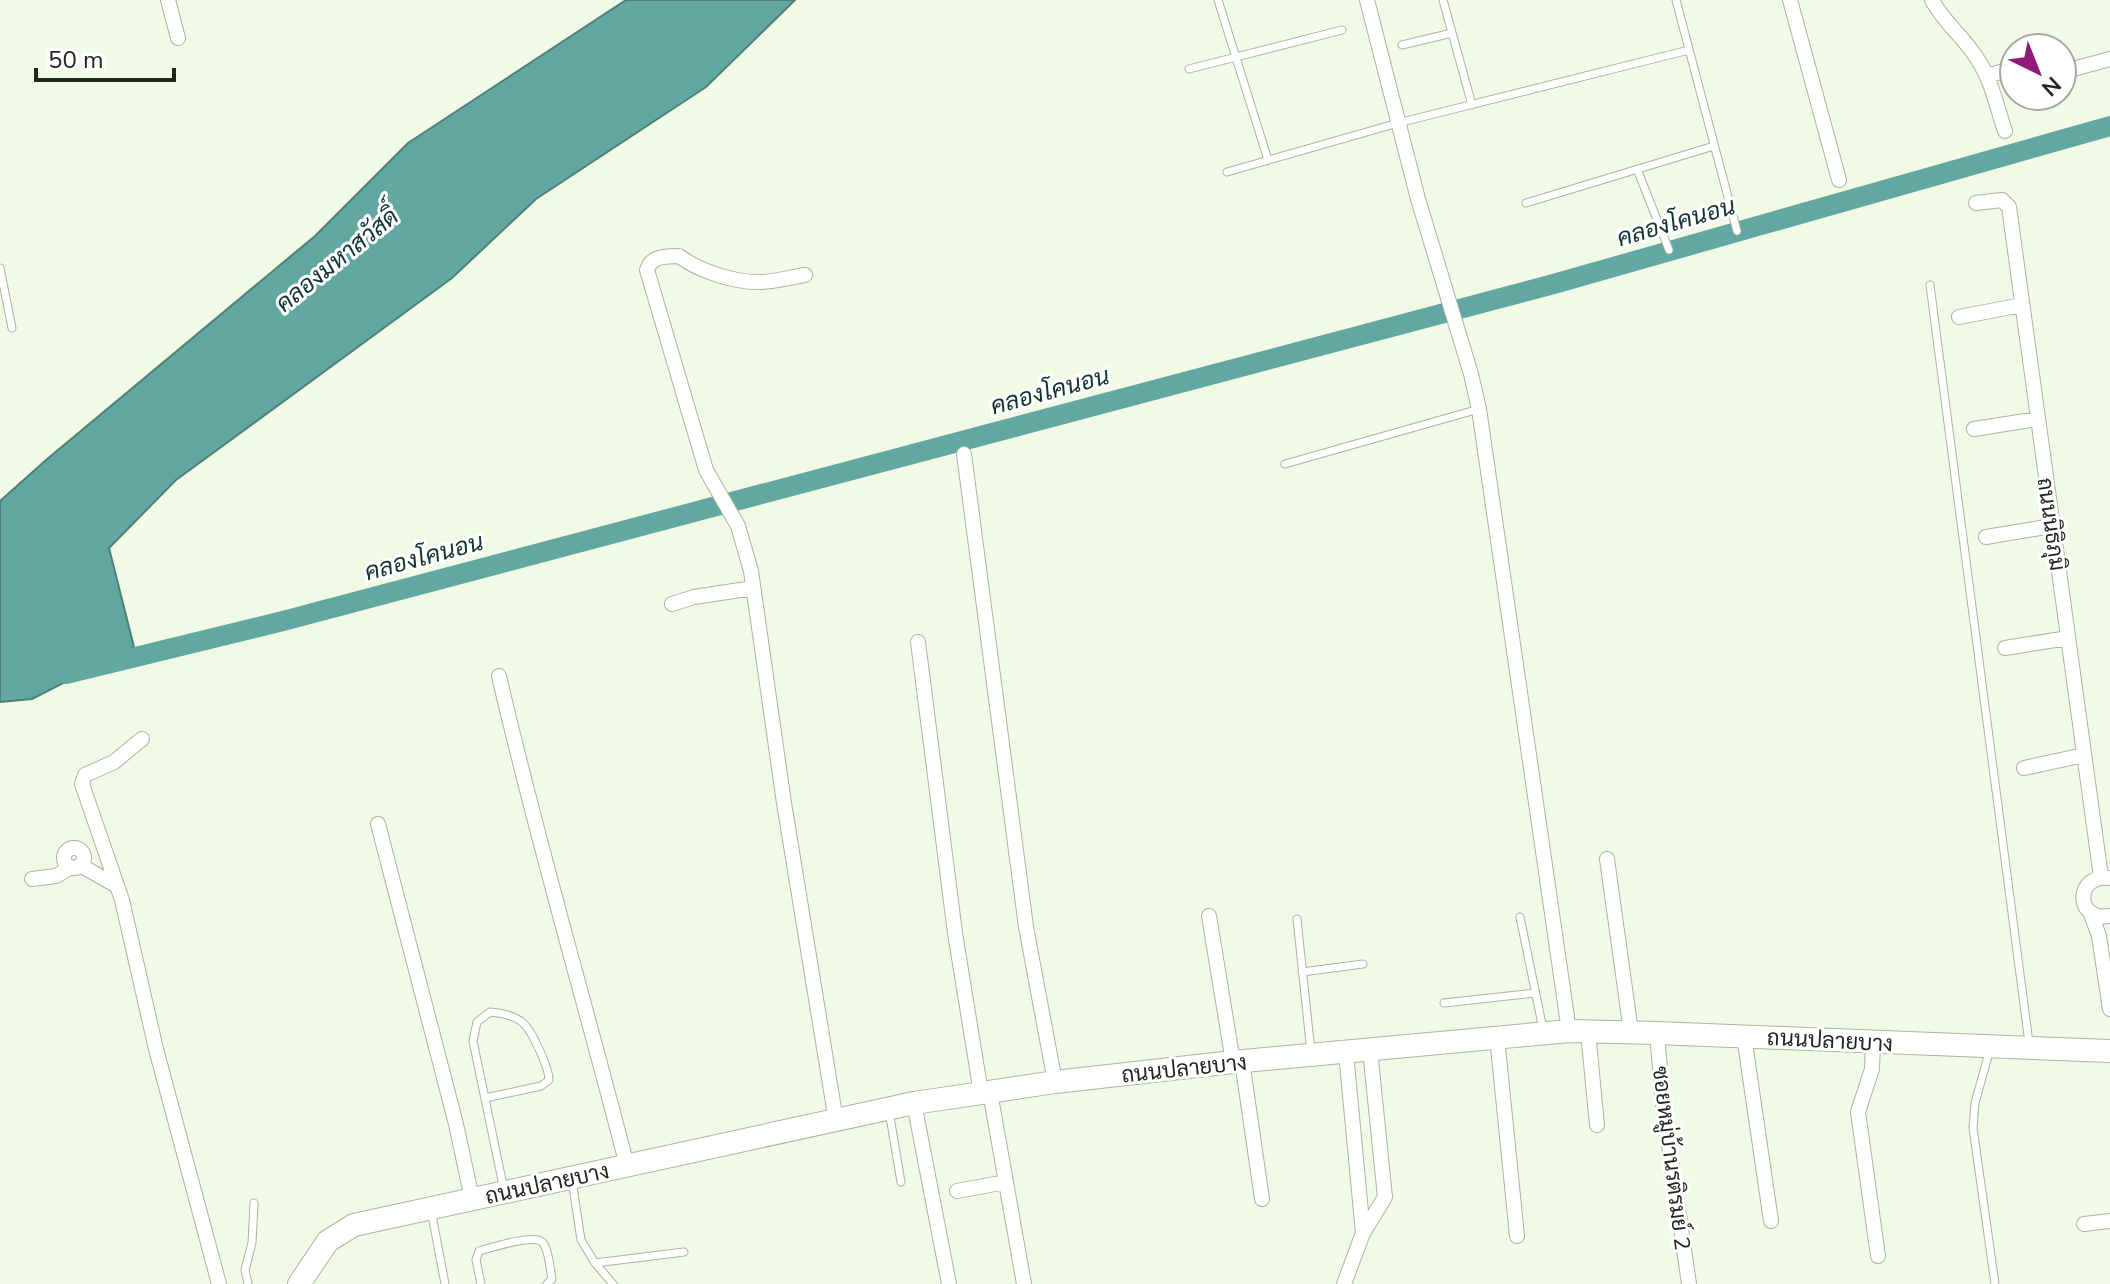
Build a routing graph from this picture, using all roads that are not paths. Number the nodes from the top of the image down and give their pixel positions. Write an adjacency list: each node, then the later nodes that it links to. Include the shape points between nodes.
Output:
1 (168, 0): 10 (street)
2 (1218, 0): 13 (lane)
3 (1367, 0): 20 (street)
4 (1443, 0): 9 (lane)
5 (1676, 0): 12 (lane)
6 (1790, 0): 26 (street)
7 (1932, 0): 18 (street)
8 (1342, 30): 13 (lane)
9 (1452, 33): 11 (lane); 19 (lane)
10 (178, 38)
11 (1402, 45)
12 (1689, 50): 19 (lane); 22 (lane)
13 (1237, 59): 16 (lane); 23 (lane)
14 (2110, 59): 15 (street)
15 (2078, 68)
16 (1189, 69)
17 (1998, 73): 18 (street)
18 (1987, 76): 21 (street)
19 (1472, 105): 20 (lane)
20 (1398, 123): 23 (lane); 37 (street)
21 (2005, 131)
22 (1714, 146): 24 (lane); 29 (lane)
23 (1268, 160): 25 (lane)
24 (1637, 169): 27 (lane); 30 (lane)
25 (1227, 172)
26 (1839, 180)
27 (1526, 203)
28 (1976, 203): 34 (street, ถนนนิธิภุมิ, via 2002,200 2009,207)
29 (1737, 231)
30 (1669, 250)
31 (0, 268): 36 (lane)
32 (805, 275): 44 (street, via 759,283 706,272 679,256 656,258 647,270 706,470 732,512)
33 (1930, 285): 77 (lane)
34 (2022, 305): 35 (street); 38 (street, ถนนนิธิภุมิ)
35 (1959, 317)
36 (12, 328)
37 (1479, 409): 41 (lane); 69 (street)
38 (2037, 419): 39 (street); 42 (street, ถนนนิธิภุมิ)
39 (1974, 429)
40 (964, 454): 83 (street, via 1026,927)
41 (1285, 464)
42 (2052, 526): 43 (street); 46 (street, ถนนนิธิภุมิ)
43 (1986, 537)
44 (753, 588): 45 (street); 88 (street)
45 (672, 604)
46 (2068, 638): 48 (street); 51 (street, ถนนนิธิภุมิ)
47 (918, 642): 84 (street, via 955,933)
48 (2005, 648)
49 (499, 676): 90 (street)
50 (142, 739): 57 (street, via 114,762 85,775 82,784)
51 (2084, 755): 52 (street); 55 (street, ถนนนิธิภุมิ)
52 (2024, 768)
53 (378, 824): 96 (street)
54 (1607, 859): 70 (street)
55 (2105, 877): 58 (street, via 2084,892)
56 (32, 879): 57 (street, via 56,876 75,866)
57 (117, 886): 108 (street)
58 (2091, 914): 60 (street); 65 (street)
59 (1209, 916): 82 (street)
60 (2110, 916)
61 (1520, 917): 66 (lane)
62 (1297, 919): 64 (lane)
63 (1363, 964): 64 (lane)
64 (1302, 972): 81 (lane)
65 (2108, 981): 68 (street)
66 (1535, 993): 67 (lane); 72 (lane)
67 (1444, 1003)
68 (2110, 1009)
69 (1578, 1032): 70 (street, ถนนปลายบาง); 72 (street, ถนนปลายบาง); 89 (street)
70 (1631, 1032): 71 (street, ถนนปลายบาง)
71 (1657, 1033): 73 (street, ถนนปลายบาง); 118 (street, ซอยหมู่บ้านรติรมย์ 2)
72 (1544, 1034): 74 (street, ถนนปลายบาง)
73 (1744, 1036): 75 (street, ถนนปลายบาง); 100 (street)
74 (1497, 1037): 78 (street, ถนนปลายบาง); 104 (street)
75 (1873, 1042): 76 (street, ถนนปลายบาง); 106 (street, via 1872,1069 1858,1112)
76 (1991, 1047): 77 (street, ถนนปลายบาง); 119 (lane, via 1973,1128)
77 (2030, 1049): 79 (street, ถนนปลายบาง)
78 (1370, 1050): 80 (street, ถนนปลายบาง); 103 (street, via 1385,1197)
79 (2110, 1051)
80 (1346, 1053): 81 (street, ถนนปลายบาง); 103 (street)
81 (1311, 1056): 82 (street, ถนนปลายบาง)
82 (1238, 1062): 83 (street, ถนนปลายบาง); 97 (street)
83 (1055, 1082): 84 (street, ถนนปลายบาง)
84 (985, 1092): 86 (street, ถนนปลายบาง); 93 (street)
85 (485, 1098): 85 (lane, via 549,1080 526,1025 504,1013 490,1012 477,1022 473,1041); 95 (lane)
86 (914, 1103): 87 (street, ถนนปลายบาง); 115 (street)
87 (889, 1109): 88 (street, ถนนปลายบาง); 92 (lane)
88 (836, 1121): 90 (street, ถนนปลายบาง)
89 (1597, 1125)
90 (627, 1166): 91 (street, ถนนปลายบาง)
91 (572, 1178): 95 (street, ถนนปลายบาง); 107 (lane, via 581,1240)
92 (901, 1182)
93 (1006, 1182): 94 (street); 116 (street)
94 (957, 1191)
95 (504, 1192): 96 (street, ถนนปลายบาง)
96 (472, 1199): 99 (street, ถนนปลายบาง)
97 (1262, 1199)
98 (254, 1203): 109 (lane, via 245,1270)
99 (430, 1208): 110 (street, ถนนปลายบาง, via 354,1225 328,1241); 111 (lane)
100 (1771, 1221)
101 (2110, 1221): 102 (street)
102 (2084, 1224)
103 (1363, 1233): 117 (street)
104 (1517, 1236)
105 (684, 1252): 107 (lane)
106 (1878, 1256)
107 (595, 1263): 114 (lane)
108 (219, 1284)
109 (248, 1284)
110 (299, 1284)
111 (445, 1284)
112 (481, 1284): 113 (lane, via 479,1251 531,1239 544,1245 552,1279)
113 (547, 1284)
114 (613, 1284)
115 (949, 1284)
116 (1024, 1284)
117 (1344, 1284)
118 (1689, 1284)
119 (1995, 1284)

